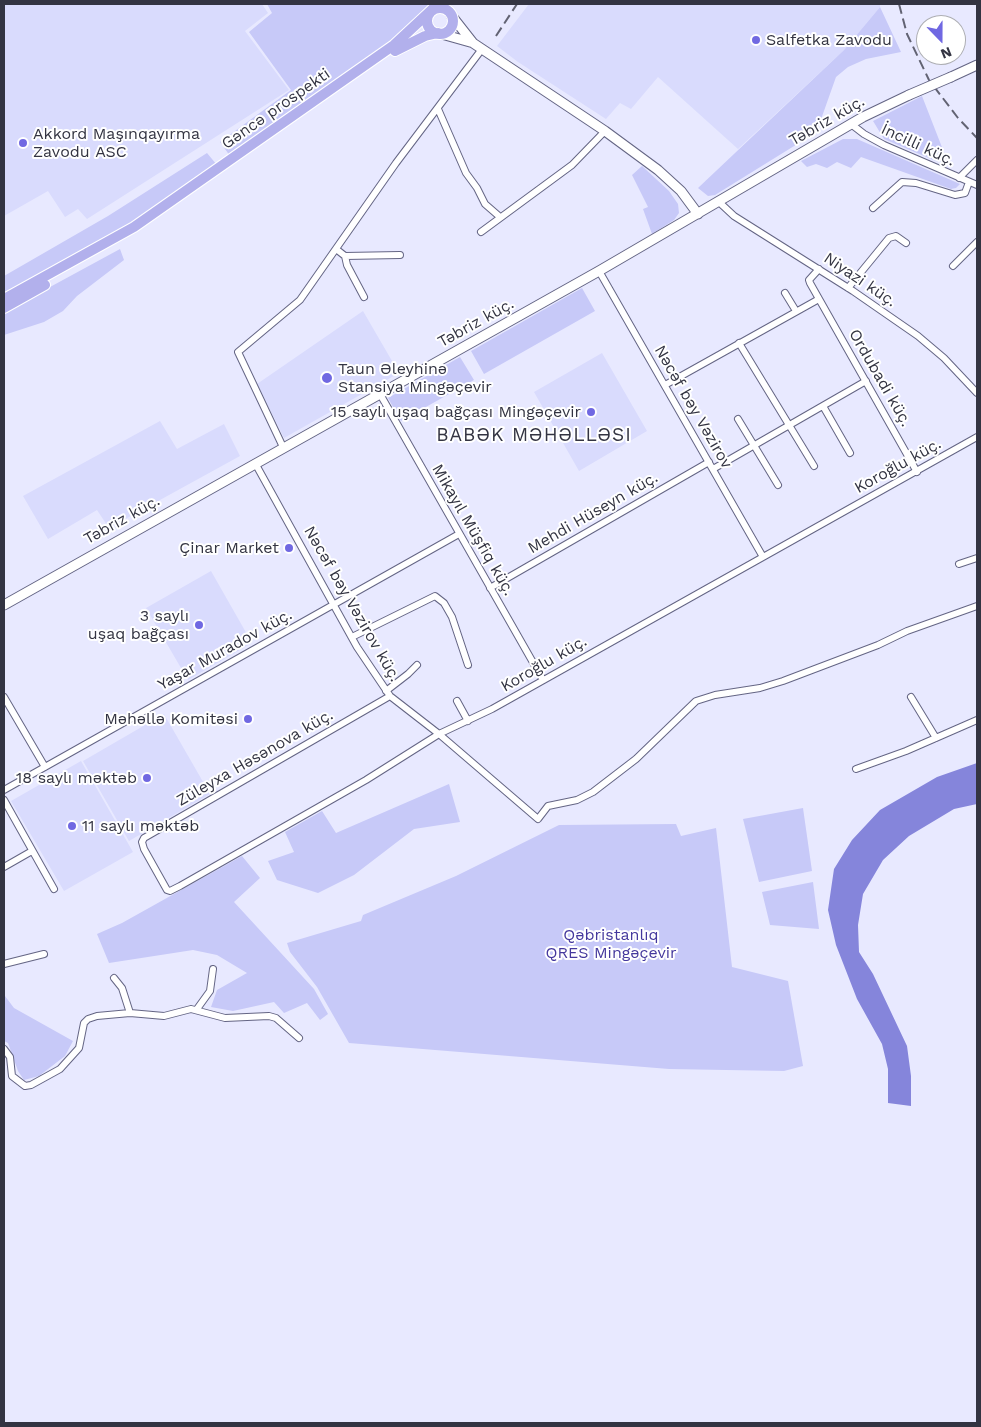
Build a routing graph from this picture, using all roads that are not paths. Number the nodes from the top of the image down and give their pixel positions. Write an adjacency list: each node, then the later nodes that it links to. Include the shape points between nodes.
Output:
1 (438, 4): 3 (main road, Gəncə prospekti)
2 (453, 4): 4 (main road)
3 (430, 12): 4 (main road, via 442,8); 5 (main road, via 428,27); 33 (main road, Gəncə prospekti, via 394,45 134,227)
4 (451, 15): 5 (main road, via 451,26 446,32); 6 (main road)
5 (438, 33): 6 (main road); 34 (main road, Gəncə prospekti, via 399,48 138,233)
6 (473, 43): 7 (main road)
7 (482, 49): 9 (street); 11 (main road)
8 (977, 65): 10 (main road, Təbriz küç., bridge)
9 (438, 109): 19 (street, via 466,173 492,212); 23 (street)
10 (851, 124): 13 (street, İncilli küç., via 884,145); 16 (main road, Təbriz küç.)
11 (604, 131): 18 (main road, via 667,177); 19 (street, via 572,165)
12 (977, 160): 13 (street)
13 (959, 178): 14 (street, İncilli küç.)
14 (969, 182): 15 (street, İncilli küç.); 17 (street, via 965,193 956,195 902,182)
15 (977, 185)
16 (719, 202): 18 (main road, Təbriz küç.); 27 (street, Niyazi küç., via 734,216)
17 (873, 208)
18 (698, 214): 28 (main road, Təbriz küç.)
19 (500, 217): 20 (street)
20 (480, 232)
21 (977, 242): 26 (street)
22 (906, 244): 29 (street, via 896,236 889,238)
23 (336, 249): 25 (street); 46 (street, via 300,300 238,352)
24 (400, 255): 25 (street)
25 (345, 256): 31 (street)
26 (953, 266)
27 (819, 269): 29 (street, Niyazi küç.); 32 (street, Ordubadi küç., via 809,280)
28 (599, 271): 38 (street, Nəcəf bəy Vəzirov); 40 (main road, Təbriz küç.)
29 (848, 288): 39 (street, Niyazi küç., via 918,336)
30 (785, 293): 35 (street)
31 (364, 297)
32 (819, 298): 35 (street); 37 (street, Ordubadi küç.)
33 (4, 299)
34 (4, 308)
35 (796, 311): 36 (street)
36 (739, 343): 38 (street); 43 (street)
37 (866, 381): 41 (street); 52 (street, Ordubadi küç.)
38 (664, 385): 48 (street, Nəcəf bəy Vəzirov)
39 (977, 393)
40 (380, 394): 46 (main road, Təbriz küç.); 54 (street, Mikayıl Müşfiq küç.)
41 (823, 406): 43 (street); 47 (street)
42 (738, 420): 45 (street)
43 (789, 425): 45 (street); 50 (street)
44 (977, 437): 52 (street, Koroğlu küç.)
45 (754, 445): 51 (street); 53 (street)
46 (283, 447): 49 (main road, Təbriz küç.)
47 (850, 453)
48 (709, 462): 51 (street, Nəcəf bəy Vəzirov); 58 (street, Mehdi Hüseyn küç.)
49 (255, 463): 59 (street, Nəcəf bəy Vəzirov küç.); 60 (main road, Təbriz küç.)
50 (814, 466)
51 (713, 469): 55 (street, Nəcəf bəy Vəzirov)
52 (917, 472): 55 (street, Koroğlu küç.)
53 (778, 485)
54 (459, 534): 58 (street, Mikayıl Müşfiq küç.); 59 (street, Yaşar Muradov küç.)
55 (763, 557): 65 (street, Koroğlu küç.)
56 (977, 558): 57 (street)
57 (958, 564)
58 (490, 588): 65 (street, Mikayıl Müşfiq küç.)
59 (334, 604): 62 (street, Nəcəf bəy Vəzirov küç.); 74 (street, Yaşar Muradov küç.)
60 (4, 605)
61 (977, 606): 72 (street, Nəcəf bəy Vəzirov küç., via 783,681 696,701 636,759 593,792 577,800 548,806 538,819)
62 (352, 637): 64 (street, via 435,596 444,603 452,617); 66 (street, Nəcəf bəy Vəzirov küç.)
63 (417, 665): 66 (street)
64 (468, 665)
65 (543, 680): 71 (street, Koroğlu küç.)
66 (388, 693): 72 (street, Nəcəf bəy Vəzirov küç.); 78 (street, Züleyxa Həsənova küç., via 144,838)
67 (4, 697): 74 (street)
68 (911, 697): 73 (street)
69 (457, 701): 71 (street)
70 (977, 720): 73 (street)
71 (468, 721): 72 (street, Koroğlu küç.)
72 (439, 734): 78 (street, Koroğlu küç., via 366,780 170,891)
73 (936, 738): 75 (street)
74 (45, 767): 76 (street, Yaşar Muradov küç.)
75 (856, 769)
76 (4, 790)
77 (4, 800): 79 (street)
78 (144, 848)
79 (32, 850): 80 (street); 81 (street)
80 (4, 867)
81 (54, 889)
82 (44, 954): 83 (street)
83 (4, 964)
84 (214, 969): 86 (street, via 210,991)
85 (114, 978): 87 (street, via 122,988)
86 (197, 1009): 87 (street, via 164,1016); 88 (street, via 225,1018 269,1016 276,1018)
87 (130, 1013): 89 (street, via 88,1019 84,1023 80,1048 60,1069 31,1085 26,1086 12,1076 10,1057)
88 (299, 1038)
89 (4, 1049)

